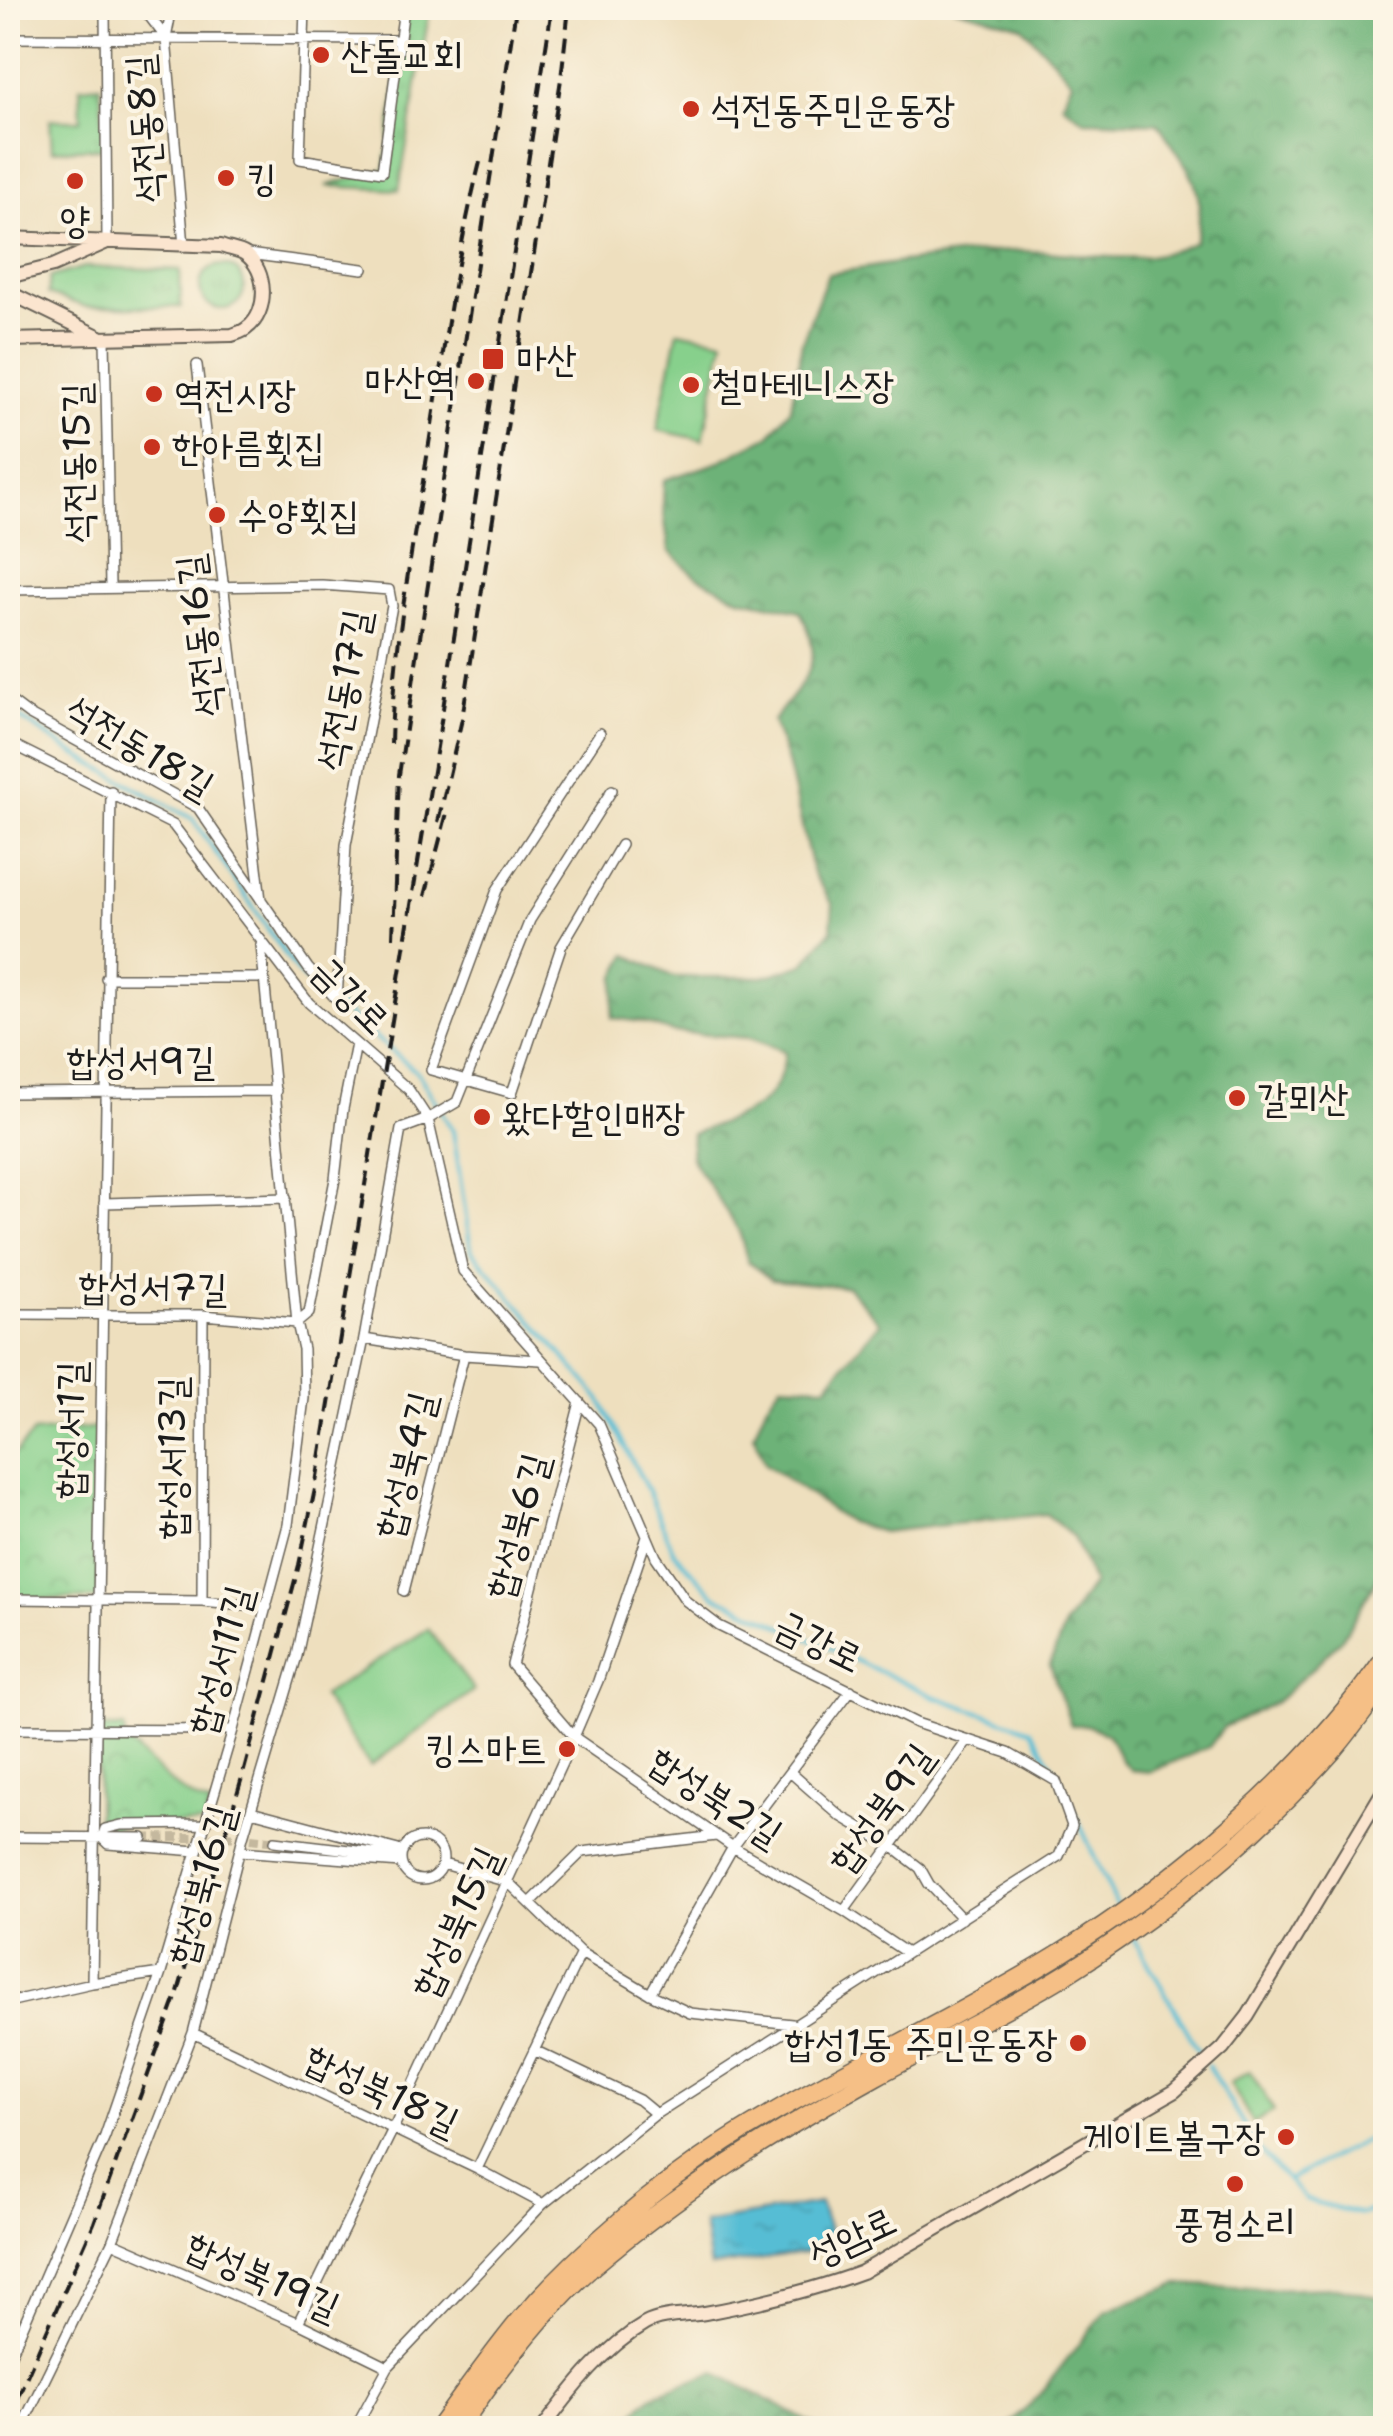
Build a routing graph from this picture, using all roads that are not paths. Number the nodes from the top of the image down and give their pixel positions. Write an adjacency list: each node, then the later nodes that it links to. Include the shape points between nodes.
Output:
1 (106, 8): 7 (street)
2 (142, 8): 8 (street)
3 (172, 8): 8 (street, 석전동8길)
4 (305, 8): 9 (street)
5 (404, 8): 10 (street)
6 (8, 38): 7 (street)
7 (106, 38): 8 (street); 12 (street)
8 (166, 38): 9 (street); 13 (street, 석전동8길)
9 (304, 40): 10 (street); 10 (street, via 300,159 382,172)
10 (400, 40)
11 (8, 238): 12 (main road)
12 (107, 242): 13 (main road); 16 (main road, via 53,266)
13 (184, 246): 14 (main road)
14 (245, 254): 15 (street); 19 (main road, via 263,283 250,327 232,336)
15 (362, 269)
16 (8, 276)
17 (8, 292): 19 (main road)
18 (8, 340): 19 (main road)
19 (105, 340): 21 (street, 석전동15길)
20 (196, 365): 22 (street, 석전동16길)
21 (110, 586): 22 (street, 석전동17길); 23 (street, 석전동17길)
22 (223, 586): 30 (street, 석전동16길); 34 (street, 석전동17길, via 389,590 392,606 346,845)
23 (8, 590)
24 (8, 700): 30 (street, 석전동18길, via 198,808)
25 (600, 733): 36 (street, via 496,890 431,1070)
26 (8, 742): 28 (street, 금강로)
27 (612, 790): 36 (street, via 530,920)
28 (111, 791): 31 (street, 금강로, via 174,825); 32 (street, 합성서1길)
29 (621, 845): 36 (street, via 561,948 512,1093)
30 (262, 900): 34 (street, 석전동18길)
31 (261, 941): 33 (street, 합성서11길); 35 (street, 금강로, via 309,1004)
32 (106, 978): 33 (street); 37 (street, 합성서1길)
33 (262, 978): 38 (street, 합성서11길)
34 (337, 1000)
35 (356, 1044): 40 (street, 금강로); 46 (street, via 309,1313)
36 (466, 1080): 40 (street, via 457,1102)
37 (106, 1090): 38 (street, 합성서9길); 39 (street, 합성서9길); 42 (street, 합성서1길)
38 (276, 1091): 41 (street, 합성서11길)
39 (8, 1093)
40 (430, 1118): 47 (street, 합성북16길, via 401,1128); 49 (street, 금강로, via 462,1271)
41 (286, 1198): 42 (street); 46 (street, 합성서11길)
42 (104, 1203): 44 (street, 합성서1길)
43 (8, 1314): 44 (street, 합성서7길)
44 (102, 1315): 45 (street, 합성서7길); 54 (street, 합성서1길)
45 (203, 1315): 46 (street, 합성서7길); 55 (street, 합성서13길)
46 (297, 1323): 56 (street, 합성서11길, via 304,1398 288,1525)
47 (364, 1339): 48 (street); 68 (street, 합성북16길, via 297,1656)
48 (464, 1355): 49 (street); 52 (street, 합성북4길)
49 (540, 1360): 50 (street, 금강로)
50 (580, 1402): 51 (street, 금강로, via 598,1424); 58 (street, 합성북6길)
51 (646, 1537): 60 (street, 금강로, via 686,1600 719,1626); 64 (street, 합성북15길)
52 (404, 1591)
53 (8, 1598): 54 (street)
54 (99, 1599): 55 (street); 61 (street, 합성서1길)
55 (202, 1600): 56 (street)
56 (266, 1607): 63 (street, 합성서11길)
57 (1386, 1656): 85 (highway, via 1314,1747 1251,1808 1141,1896)
58 (512, 1666): 64 (street, 합성북2길)
59 (1386, 1682): 85 (highway, via 1336,1746 1226,1855 1157,1912)
60 (851, 1690): 65 (street, 금강로); 66 (street)
61 (98, 1728): 62 (street); 63 (street); 72 (street, 합성서1길)
62 (8, 1729)
63 (233, 1730): 69 (street, 합성서11길)
64 (574, 1737): 70 (street, 합성북2길); 81 (street, 합성북15길)
65 (966, 1740): 75 (street, 합성북9길); 84 (street, 금강로, via 1056,1780 1072,1826 1058,1856)
66 (790, 1772): 75 (street, via 839,1814); 76 (street)
67 (1386, 1786): 107 (main road, 성암로, via 1248,2016 1175,2091 862,2272 790,2295 648,2322 619,2342)
68 (252, 1811): 78 (street, 합성북16길); 79 (street)
69 (206, 1824): 72 (street, via 121,1825); 77 (street, 합성서11길)
70 (716, 1836): 76 (street, 합성북2길); 82 (street, via 582,1852)
71 (8, 1837): 72 (street)
72 (100, 1837): 73 (street); 77 (street, via 108,1844); 89 (street, 합성서1길)
73 (142, 1838)
74 (275, 1840): 79 (street)
75 (890, 1844): 83 (street, 합성북9길); 84 (street, via 920,1868)
76 (733, 1847): 83 (street, 합성북2길); 90 (street)
77 (197, 1851): 88 (street, 합성서11길)
78 (240, 1851): 79 (street); 93 (street, 합성북16길)
79 (401, 1857): 80 (street, via 410,1877 425,1880); 80 (street, via 410,1842 429,1839 440,1847)
80 (443, 1864): 81 (street)
81 (508, 1882): 82 (street); 96 (street, 합성북15길)
82 (531, 1902): 86 (street)
83 (844, 1911): 87 (street, 합성북2길)
84 (962, 1919): 87 (street, 금강로)
85 (1106, 1936): 105 (highway, via 850,2070 711,2153 584,2254 526,2314); 106 (highway, via 1060,1978 773,2134 709,2176 592,2266 541,2320)
86 (581, 1953): 90 (street); 94 (street)
87 (908, 1953): 92 (street, 금강로)
88 (161, 1974): 89 (street); 101 (street, 합성서11길, via 105,2136)
89 (92, 1983): 91 (street)
90 (650, 1994): 92 (street, via 690,2013)
91 (8, 2002)
92 (792, 2024): 95 (street, 금강로)
93 (193, 2033): 96 (street, 합성북18길); 99 (street, 합성북16길)
94 (534, 2050): 95 (street); 97 (street)
95 (656, 2114): 98 (street, 금강로)
96 (393, 2129): 97 (street, 합성북18길); 100 (street, 합성북15길)
97 (477, 2168): 98 (street, 합성북18길)
98 (542, 2204): 102 (street, 금강로)
99 (112, 2242): 100 (street, 합성북19길); 103 (street, 합성북16길)
100 (298, 2323): 102 (street, 합성북19길)
101 (8, 2361)
102 (388, 2367): 104 (street, 금강로)
103 (21, 2428)
104 (355, 2428)
105 (439, 2428)
106 (459, 2428)
107 (543, 2428)

